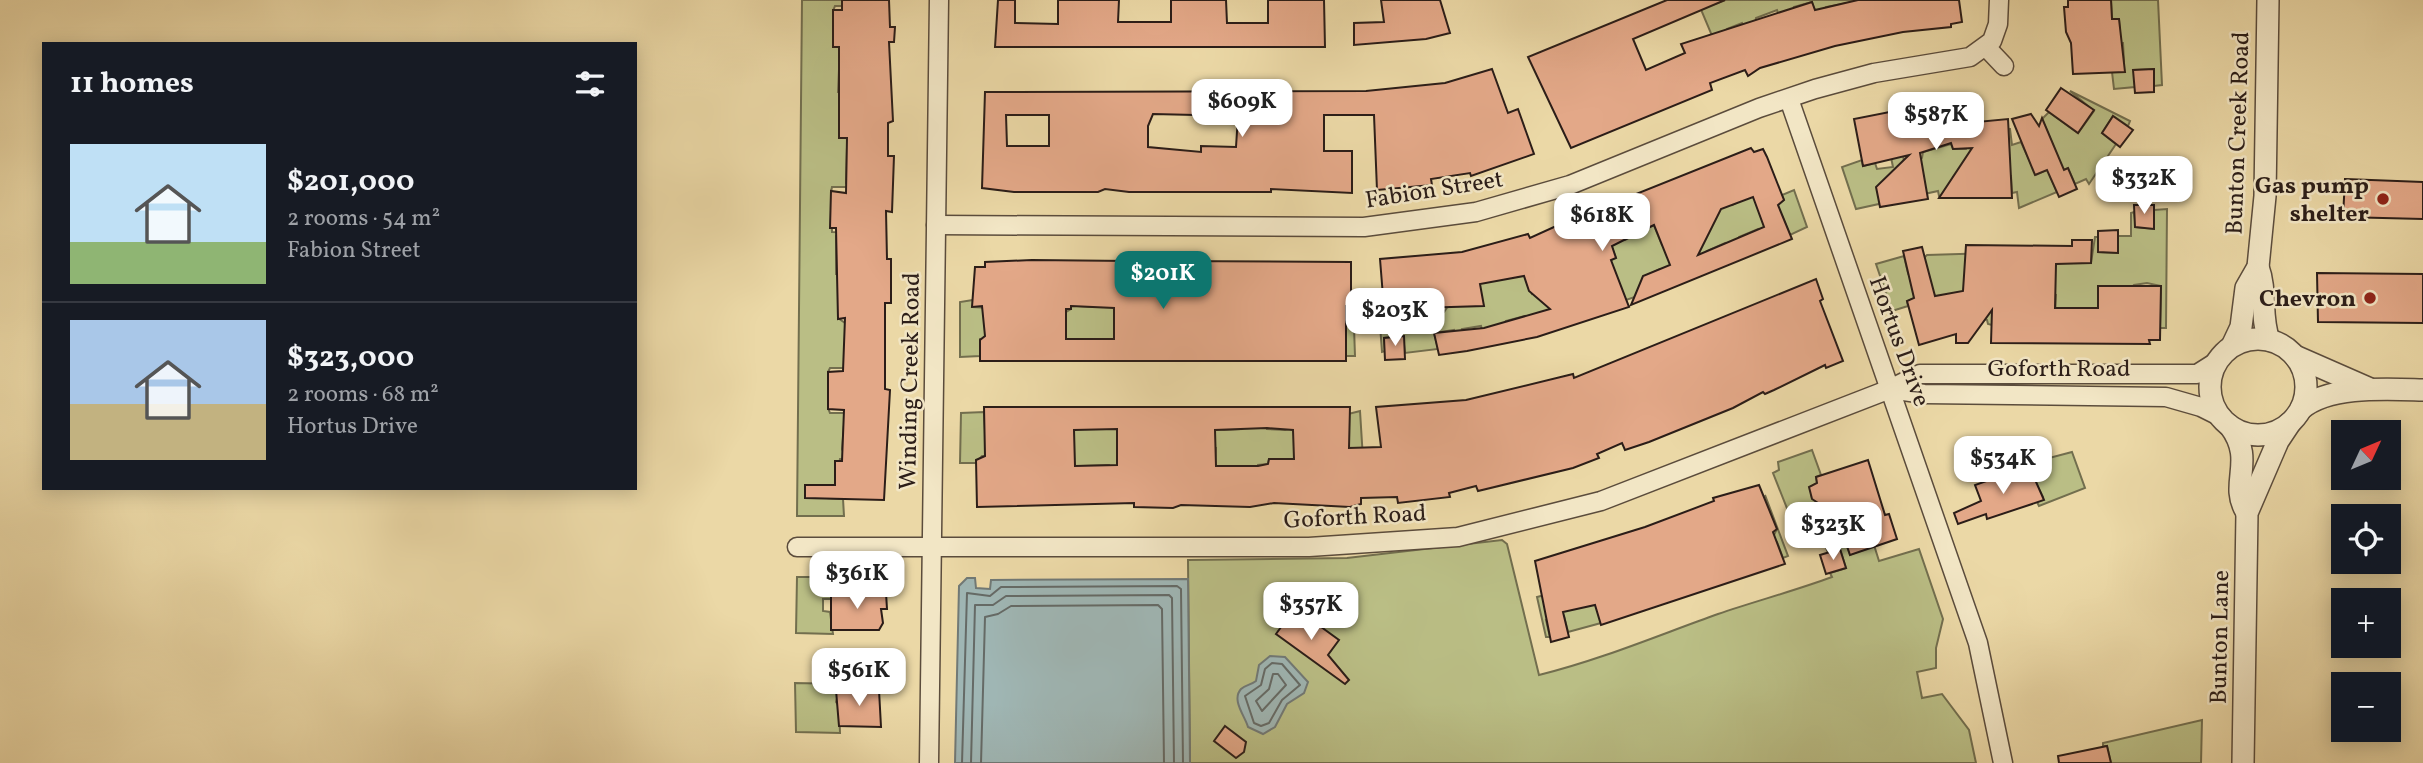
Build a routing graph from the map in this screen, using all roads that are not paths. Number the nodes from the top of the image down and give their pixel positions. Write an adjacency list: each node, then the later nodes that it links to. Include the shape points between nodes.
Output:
1 (939, 0): 7 (street, Winding Creek Road)
2 (1999, 0): 4 (street, via 1998,24)
3 (2268, 0): 8 (street, Bunton Creek Road, via 2265,196)
4 (1986, 47): 5 (street); 6 (street, Fabion Street, via 1958,61 1874,73)
5 (2004, 66)
6 (1789, 99): 7 (street, Fabion Street, via 1559,188 1445,218 1364,226); 14 (street, Hortus Drive)
7 (936, 225): 20 (street, Winding Creek Road)
8 (2258, 267): 9 (street, Bunton Creek Road, via 2265,285); 10 (street, Bunton Creek Road, via 2246,288 2243,320)
9 (2269, 340): 10 (street, via 2248,338); 11 (street)
10 (2233, 344): 12 (street)
11 (2295, 356): 13 (street); 16 (street, via 2306,385)
12 (2216, 362): 14 (street, Goforth Road, via 2197,374 1920,373); 17 (street, via 2209,393 2213,407)
13 (2368, 388): 15 (street); 16 (street, via 2316,397)
14 (1890, 389): 17 (street, Goforth Road, via 1924,394 2166,397 2201,407); 20 (street, Goforth Road, via 1601,501 1458,537 1340,546); 22 (street, Hortus Drive, via 1978,643)
15 (2423, 390)
16 (2295, 416): 17 (street, via 2269,434 2255,435); 18 (street, Bunton Lane, via 2278,442)
17 (2226, 422): 18 (street, Bunton Lane, via 2243,448 2240,501)
18 (2247, 513): 23 (street, Bunton Lane)
19 (797, 547): 20 (street, Goforth Road)
20 (931, 548): 21 (street, Winding Creek Road)
21 (929, 763)
22 (2003, 763)
23 (2243, 763)

